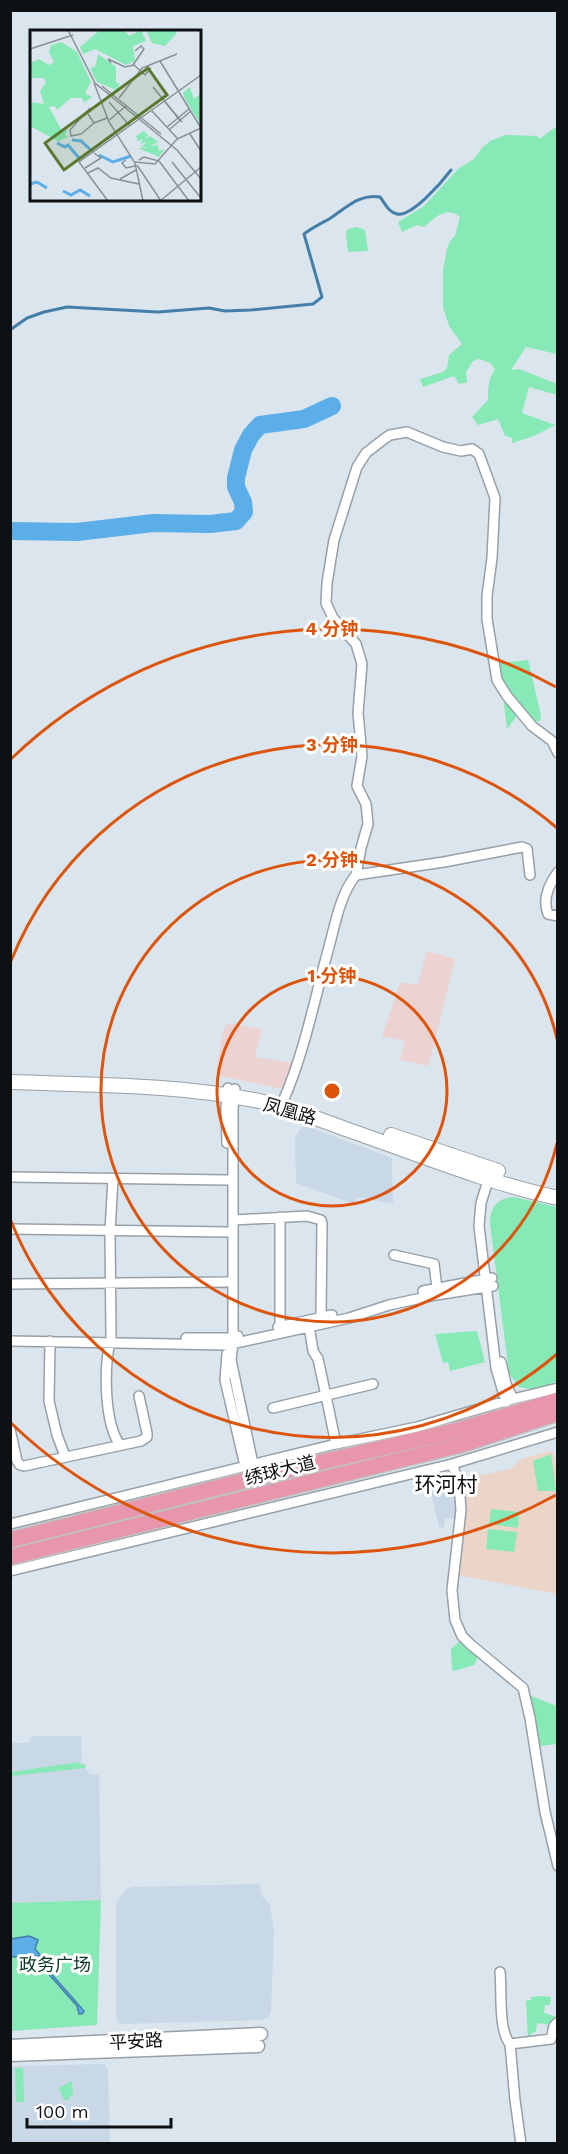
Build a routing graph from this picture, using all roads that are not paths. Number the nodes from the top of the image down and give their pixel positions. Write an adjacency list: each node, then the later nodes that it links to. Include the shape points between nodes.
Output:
1 (558, 753): 3 (street, via 552,741 532,726 497,680 487,596 495,498 479,454 472,449 443,447 407,432 390,435 366,453 357,467 334,540 326,597 333,618 356,644 362,664 357,713 362,756 357,786 366,804 368,824)
2 (558, 872): 5 (street, via 545,905 548,914)
3 (356, 875): 4 (street, via 522,847 527,849); 9 (street, via 336,920)
4 (530, 875)
5 (558, 916)
6 (10, 1073): 8 (main road, 凤凰路, via 146,1080)
7 (10, 1082): 8 (main road, 凤凰路)
8 (231, 1092): 9 (main road, 凤凰路); 10 (main road, 凤凰路); 13 (street); 17 (street)
9 (283, 1101): 10 (main road, 凤凰路)
10 (493, 1174): 14 (main road, 凤凰路); 15 (main road, 凤凰路); 24 (street, via 479,1214)
11 (10, 1177): 12 (street)
12 (113, 1179): 13 (street); 19 (street)
13 (228, 1180): 20 (street)
14 (558, 1189)
15 (558, 1198)
16 (280, 1217): 17 (street); 27 (street, via 307,1216 318,1218 322,1224); 28 (street)
17 (234, 1220): 34 (street)
18 (10, 1229): 19 (street)
19 (110, 1231): 20 (street); 22 (street)
20 (228, 1232): 23 (street)
21 (394, 1255): 26 (street, via 434,1264)
22 (110, 1282): 23 (street); 25 (street); 31 (street)
23 (228, 1282): 34 (street)
24 (489, 1282): 26 (street); 29 (street); 39 (street)
25 (10, 1284)
26 (437, 1288): 27 (street)
27 (321, 1317): 28 (street)
28 (280, 1326): 34 (street)
29 (309, 1326): 34 (street); 38 (street)
30 (10, 1335): 31 (street)
31 (110, 1339): 33 (street); 34 (street); 48 (street, via 108,1403)
32 (10, 1341): 33 (street)
33 (50, 1341): 50 (street, via 49,1401)
34 (230, 1341): 53 (street)
35 (373, 1384): 38 (street)
36 (558, 1388): 39 (street)
37 (139, 1396): 48 (street, via 147,1437 141,1442)
38 (326, 1396): 41 (street); 47 (street)
39 (510, 1400): 44 (street)
40 (558, 1400): 46 (main road, 绣球大道)
41 (273, 1408)
42 (558, 1413): 55 (main road, 绣球大道, via 481,1439)
43 (10, 1429): 50 (street, via 20,1465)
44 (390, 1432): 46 (street); 47 (street)
45 (558, 1432): 52 (street)
46 (414, 1441): 51 (main road, 绣球大道)
47 (336, 1444): 49 (street)
48 (120, 1445): 50 (street)
49 (324, 1447): 51 (street); 53 (street)
50 (65, 1456)
51 (345, 1457): 54 (main road, 绣球大道)
52 (453, 1464): 57 (street); 69 (street, via 461,1510 452,1590 455,1620 462,1636 522,1688)
53 (249, 1465): 54 (street); 56 (street)
54 (271, 1474): 58 (main road, 绣球大道)
55 (316, 1481): 57 (street); 60 (main road, 绣球大道)
56 (156, 1490): 58 (street); 59 (street)
57 (333, 1493): 63 (street)
58 (172, 1500): 61 (main road, 绣球大道)
59 (66, 1511): 61 (street); 62 (street)
60 (172, 1517): 63 (street); 65 (main road, 绣球大道)
61 (89, 1520): 64 (main road, 绣球大道)
62 (10, 1524)
63 (185, 1529): 66 (street)
64 (10, 1540)
65 (72, 1541): 66 (street); 67 (main road, 绣球大道)
66 (90, 1552): 68 (street)
67 (10, 1557)
68 (10, 1571)
69 (558, 1866)
70 (500, 1972): 72 (street, via 503,2027)
71 (558, 2022): 72 (street, via 551,2039)
72 (510, 2044): 75 (street)
73 (10, 2046): 74 (street, 平安路, via 259,2040)
74 (10, 2055)
75 (521, 2144)

